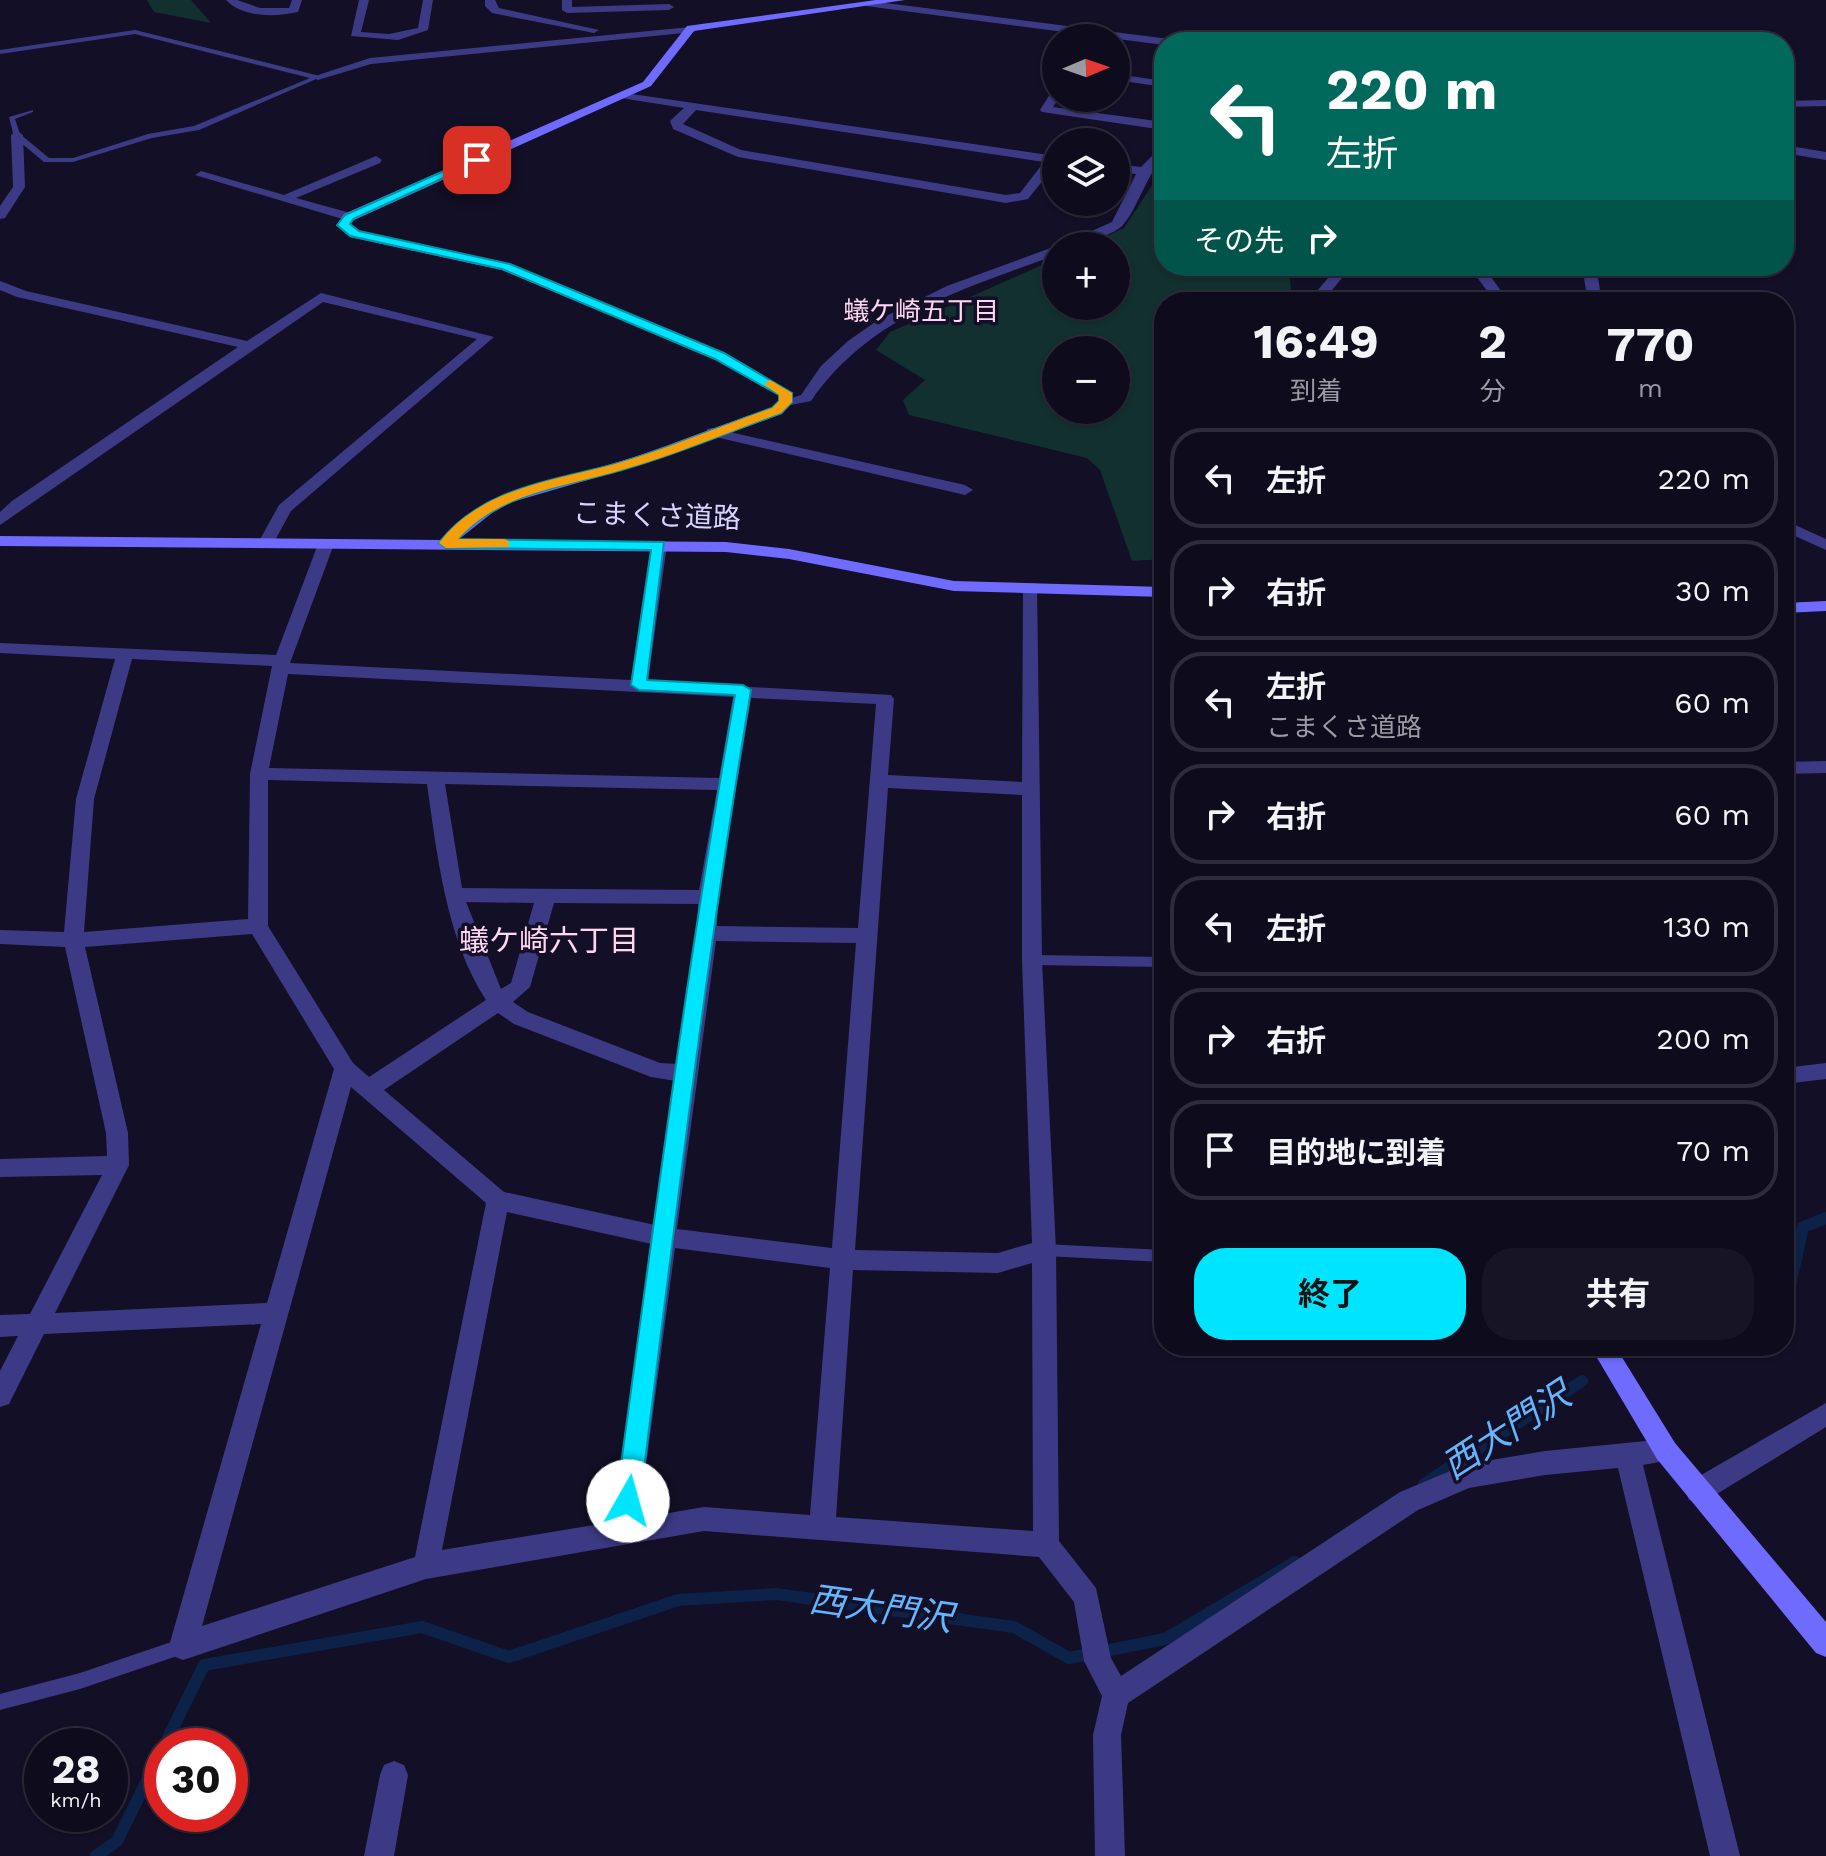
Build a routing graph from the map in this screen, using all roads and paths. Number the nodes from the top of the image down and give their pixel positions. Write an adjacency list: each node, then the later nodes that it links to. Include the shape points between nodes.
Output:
1 (231, 0): 2 (street, via 277,14 294,10)
2 (297, 0)
3 (364, 0): 4 (street, via 355,34 367,37 423,30)
4 (428, 0)
5 (490, 0): 14 (street, via 496,11)
6 (567, 0): 9 (street, via 567,10)
7 (900, 0): 10 (street)
8 (927, 0): 11 (street)
9 (667, 3): 13 (street)
10 (870, 4): 11 (street); 13 (street)
11 (935, 12): 12 (street)
12 (1042, 28)
13 (686, 29): 14 (street); 21 (street, via 647,84)
14 (609, 35): 18 (street, via 370,61)
15 (1130, 38): 16 (street)
16 (1154, 41)
17 (0, 52): 18 (lane, via 135,32)
18 (318, 77): 28 (lane, via 196,128 73,160 47,160)
19 (1130, 79): 20 (street)
20 (1154, 83)
21 (625, 96): 24 (street); 40 (street)
22 (1826, 103): 23 (street)
23 (1794, 104)
24 (692, 107): 31 (street); 36 (street, via 677,126 738,153 1006,199 1024,196)
25 (31, 111): 28 (lane, via 11,118)
26 (1061, 112): 27 (street)
27 (1154, 125)
28 (17, 135): 39 (street, via 19,187)
29 (1794, 151): 30 (street)
30 (1826, 156)
31 (1042, 158)
32 (376, 160): 38 (street)
33 (1154, 160): 35 (street)
34 (1130, 170): 35 (street)
35 (1144, 171): 41 (street, via 1117,224)
36 (1042, 174)
37 (201, 175): 38 (street)
38 (286, 198): 40 (street)
39 (0, 215)
40 (349, 217): 47 (street, via 343,225 355,234 506,267 719,356 785,393)
41 (1098, 232)
42 (1042, 256): 47 (street, via 890,317 830,361 806,398)
43 (1337, 276): 45 (street)
44 (0, 285): 46 (street)
45 (1323, 292)
46 (251, 346): 50 (street); 53 (street, via 321,297 487,337 285,508)
47 (786, 402): 48 (street, via 777,411)
48 (712, 432): 49 (street); 54 (street, via 620,466 534,486 466,521)
49 (965, 490)
50 (0, 520)
51 (1794, 530): 57 (street)
52 (0, 541): 53 (street, こまくさ道路)
53 (266, 543): 55 (street, こまくさ道路)
54 (446, 543): 55 (street, こまくさ道路); 56 (street, こまくさ道路)
55 (326, 544): 64 (street)
56 (659, 545): 58 (street, こまくさ道路, via 789,554 954,586); 65 (street)
57 (1826, 545)
58 (1031, 588): 59 (street, こまくさ道路); 73 (street)
59 (1154, 592)
60 (1826, 606): 61 (street)
61 (1794, 608)
62 (0, 648): 63 (street)
63 (125, 653): 64 (street); 81 (street, via 85,799)
64 (281, 664): 65 (street); 69 (street)
65 (639, 685): 66 (street)
66 (743, 690): 71 (street, via 885,699); 72 (street)
67 (1826, 767): 68 (street)
68 (1794, 768)
69 (259, 774): 70 (street); 77 (street)
70 (435, 778): 72 (street); 74 (street)
71 (878, 781): 73 (street); 79 (street)
72 (725, 784): 76 (street)
73 (1032, 789): 82 (street)
74 (453, 895): 75 (street); 84 (street)
75 (546, 897): 76 (street); 84 (street, via 520,987)
76 (708, 897): 78 (street)
77 (258, 926): 81 (street); 85 (street)
78 (707, 933): 79 (street); 87 (street)
79 (867, 936): 96 (street)
80 (0, 937): 81 (street)
81 (73, 940): 90 (street, via 117,1133)
82 (1032, 960): 83 (lane); 94 (street)
83 (1154, 962)
84 (499, 1003): 87 (street, via 521,1018 659,1071); 89 (street)
85 (345, 1069): 89 (street); 97 (street)
86 (1826, 1071): 88 (street)
87 (684, 1073): 93 (street)
88 (1794, 1075)
89 (367, 1090): 92 (street)
90 (118, 1165): 91 (street); 98 (street)
91 (0, 1168)
92 (498, 1200): 93 (street); 109 (street)
93 (664, 1237): 96 (street); 107 (street)
94 (1044, 1250): 95 (lane); 96 (street, via 998,1263); 108 (street)
95 (1154, 1256)
96 (844, 1260): 106 (street)
97 (275, 1313): 98 (street); 111 (street)
98 (37, 1324): 99 (street); 101 (street)
99 (0, 1326)
100 (1608, 1356): 103 (street)
101 (0, 1396)
102 (1826, 1414): 105 (street)
103 (1666, 1451): 104 (street); 105 (street)
104 (1628, 1455): 112 (street, via 1467,1476 1409,1501); 117 (street)
105 (1698, 1491): 110 (street)
106 (822, 1528): 107 (street, via 704,1519); 108 (street)
107 (624, 1530): 109 (street)
108 (1046, 1545): 112 (street, via 1087,1597 1098,1661)
109 (426, 1566): 111 (street)
110 (1826, 1643)
111 (183, 1646): 113 (lane)
112 (1116, 1695): 116 (street, via 1107,1735)
113 (0, 1702)
114 (394, 1775): 115 (street)
115 (379, 1856)
116 (1110, 1856)
117 (1725, 1856)

